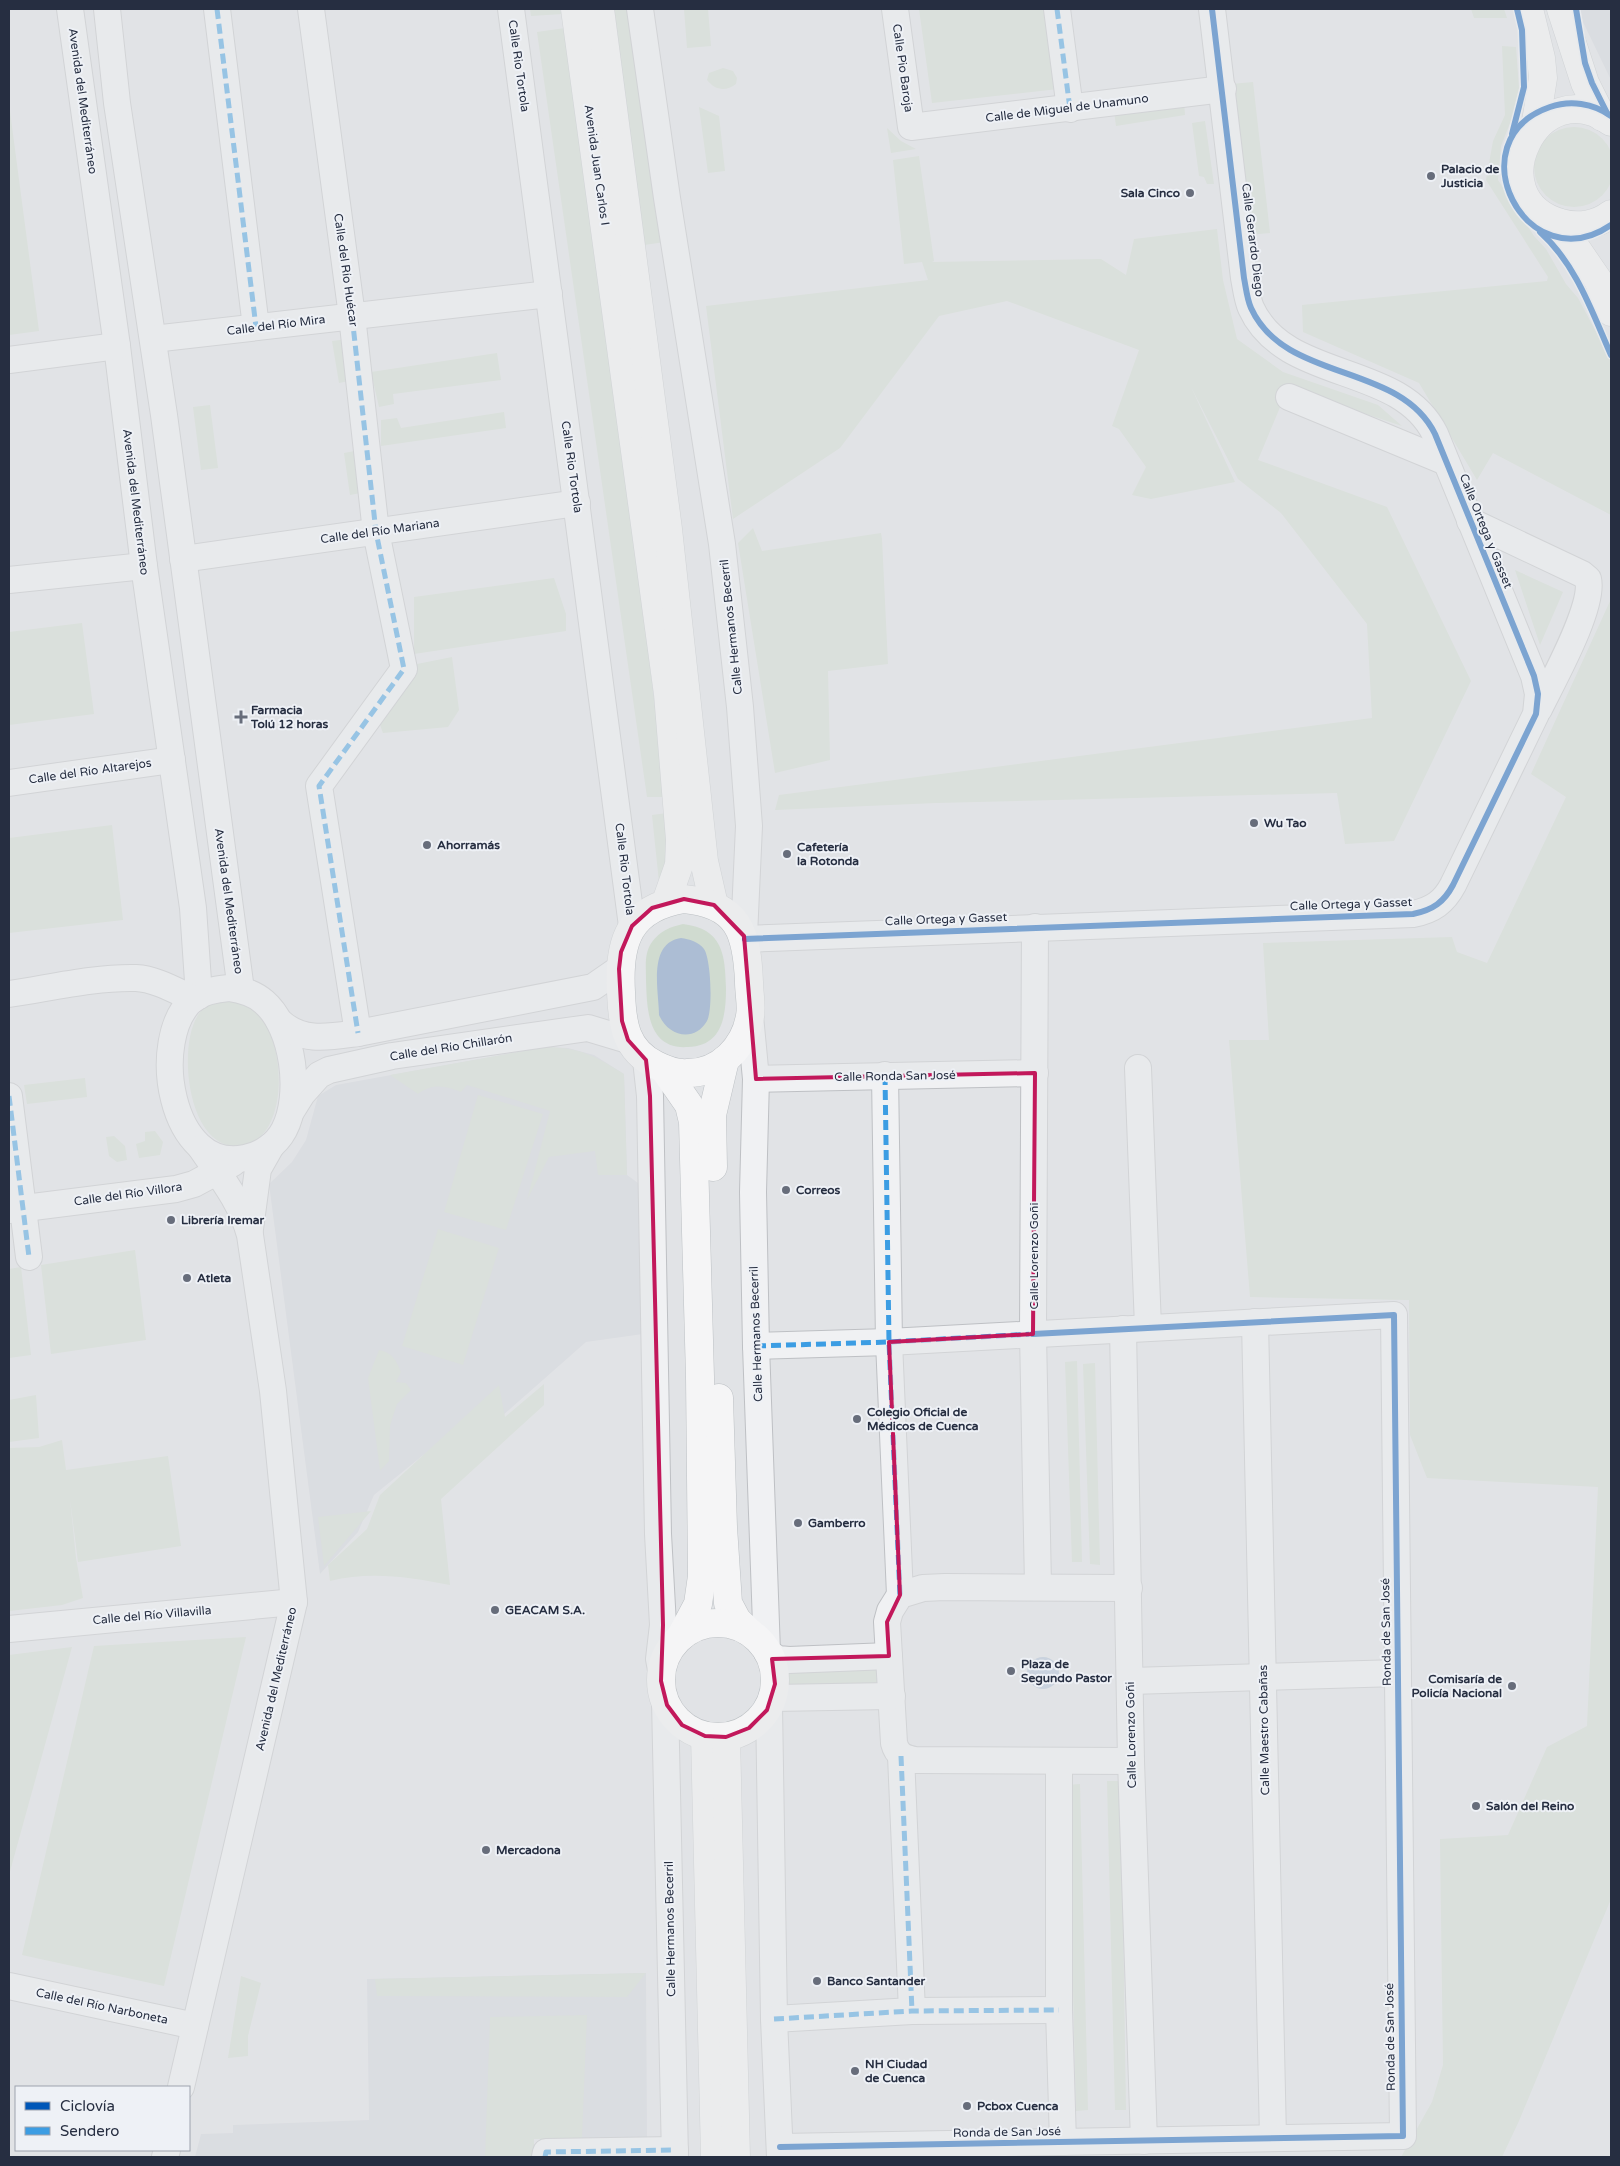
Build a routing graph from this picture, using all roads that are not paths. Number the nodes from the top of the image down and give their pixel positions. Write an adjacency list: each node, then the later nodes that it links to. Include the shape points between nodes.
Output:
1 (70, 9): 27 (street, Avenida del Mediterráneo)
2 (107, 9): 26 (street, Avenida del Mediterráneo, via 117,103)
3 (217, 9): 25 (street)
4 (311, 9): 23 (street, Calle del Río Huécar)
5 (511, 9): 21 (street, Calle Rio Tortola)
6 (575, 9): 24 (main road, Avenida Juan Carlos I)
7 (600, 9): 24 (main road, Avenida Juan Carlos I)
8 (640, 9): 45 (street, Calle Hermanos Becerril, via 722,544 749,826)
9 (895, 9): 17 (street, Calle Pio Baroja)
10 (1058, 9): 15 (street)
11 (1212, 9): 14 (street, Calle Gerardo Diego)
12 (1529, 9): 18 (main road, via 1543,78)
13 (1561, 9): 16 (main road, via 1585,83)
14 (1223, 89): 15 (street, Calle de Miguel de Unamuno); 29 (street, Calle Gerardo Diego, via 1244,278 1254,314 1263,328 1290,349)
15 (1070, 109): 17 (street, Calle de Miguel de Unamuno)
16 (1606, 119): 18 (main road, via 1570,111 1555,114)
17 (911, 126)
18 (1535, 128): 20 (main road, via 1520,155 1522,186 1533,206)
19 (1611, 214): 20 (main road, via 1585,225)
20 (1559, 223): 22 (main road, via 1598,280)
21 (549, 294): 23 (street, Calle del Río Mira); 32 (street, Calle Rio Tortola)
22 (1611, 312)
23 (352, 316): 25 (street, Calle del Río Mira); 34 (street, Calle del Río Huécar)
24 (630, 321): 41 (main road, via 680,840 679,864); 42 (main road, via 668,529 704,861)
25 (256, 327): 26 (street, Calle del Río Mira)
26 (152, 339): 35 (street, Avenida del Mediterráneo)
27 (117, 346): 28 (street); 36 (street, Avenida del Mediterráneo)
28 (9, 360)
29 (1390, 392): 31 (street, Calle Ortega y Gasset, via 1426,418)
30 (1289, 397): 31 (street, Calle Ortega y Gasset)
31 (1446, 462): 33 (street, Calle Ortega y Gasset)
32 (577, 503): 34 (street, Calle del Río Mariana); 43 (street, Calle Rio Tortola)
33 (1470, 521): 38 (street, Calle Ortega y Gasset, via 1534,676 1538,694); 38 (street, Calle Ortega y Gasset, via 1588,579 1589,595 1583,614)
34 (376, 532): 35 (street, Calle del Río Mariana); 52 (street, Calle del Río Huécar, via 404,669 319,786)
35 (183, 559): 47 (street, Avenida del Mediterráneo)
36 (144, 566): 37 (street); 39 (street, Avenida del Mediterráneo)
37 (9, 580)
38 (1536, 714): 44 (street, Calle Ortega y Gasset, via 1453,885 1434,908 1414,914 1385,916)
39 (172, 760): 40 (street, Calle del Río Altarejos); 49 (street, Avenida del Mediterráneo, via 193,908)
40 (9, 783)
41 (666, 902): 42 (main road, via 701,900); 43 (main road, via 652,908)
42 (714, 905): 45 (main road, via 733,920)
43 (632, 926): 46 (main road, via 621,952)
44 (1035, 927): 45 (street, Calle Ortega y Gasset); 56 (street, Calle Lorenzo Goñi)
45 (744, 937): 50 (main road, via 748,951)
46 (619, 969): 52 (street, via 593,987); 53 (main road, via 622,1021)
47 (241, 990): 49 (street, via 217,989); 51 (street, via 264,1002)
48 (9, 994): 49 (street, via 136,978)
49 (196, 997): 62 (street, via 179,1021 170,1057 175,1100 182,1124)
50 (750, 1016): 54 (main road, via 738,1045); 58 (street, Calle Hermanos Becerril)
51 (279, 1021): 52 (street, via 302,1036); 60 (street, via 293,1066)
52 (358, 1033)
53 (646, 1056): 54 (main road, via 678,1073 690,1074); 60 (street, Calle del Río Chillarón, via 588,1028 482,1042 329,1070 319,1075); 79 (main road, Calle Hermanos Becerril, via 690,1105 693,1122 702,1576 698,1604); 82 (street, Calle Hermanos Becerril, via 650,1096 658,1534 663,1625 659,1659)
54 (725, 1060): 78 (main road, Calle Hermanos Becerril, via 712,1115 723,1527 728,1604)
55 (1138, 1068): 69 (street)
56 (1035, 1073): 57 (street, Calle Ronda San José); 70 (street, Calle Lorenzo Goñi)
57 (885, 1075): 58 (street, Calle Ronda San José); 71 (street)
58 (756, 1079): 72 (street, Calle Hermanos Becerril, via 753,1192)
59 (9, 1096): 65 (street)
60 (292, 1110): 61 (street, via 284,1130)
61 (271, 1146): 63 (street); 66 (street, via 258,1169)
62 (201, 1148): 63 (street, via 220,1158); 64 (street)
63 (242, 1159): 64 (street, Calle del Río Villora)
64 (218, 1172): 65 (street, Calle del Río Villora, via 176,1189); 66 (street, via 242,1213)
65 (16, 1210): 67 (street)
66 (250, 1235): 76 (street, Avenida del Mediterráneo, via 273,1391)
67 (28, 1257)
68 (1255, 1322): 69 (street); 83 (street, Ronda de San José, via 1394,1314); 84 (street, Calle Maestro Cabañas)
69 (1135, 1328): 70 (street); 74 (street, Calle Lorenzo Goñi)
70 (1033, 1334): 71 (street); 73 (street, Calle Lorenzo Goñi)
71 (889, 1342): 72 (street); 75 (street)
72 (756, 1346): 80 (street, Calle Hermanos Becerril)
73 (1038, 1586): 74 (street); 75 (street, via 923,1588)
74 (1129, 1588): 85 (street, Calle Lorenzo Goñi)
75 (900, 1595): 81 (street, via 887,1622)
76 (294, 1602): 77 (street, Calle del Río Villavilla); 97 (street, Avenida del Mediterráneo)
77 (9, 1629)
78 (748, 1631): 79 (main road, Calle Hermanos Becerril, via 718,1622 695,1627); 80 (main road, Calle Hermanos Becerril)
79 (681, 1636): 82 (main road, Calle Hermanos Becerril, via 668,1651)
80 (768, 1652): 81 (street, via 778,1659 789,1660); 88 (main road, Calle Hermanos Becerril, via 775,1673)
81 (889, 1656): 86 (street)
82 (662, 1670): 87 (main road, Calle Hermanos Becerril)
83 (1398, 1674): 84 (street); 99 (street, Ronda de San José, via 1403,2136)
84 (1263, 1677): 85 (street); 99 (street, Calle Maestro Cabañas)
85 (1131, 1680): 91 (street, Calle Lorenzo Goñi)
86 (892, 1696): 88 (street); 90 (street, via 894,1743)
87 (665, 1701): 89 (main road, Calle Hermanos Becerril, via 682,1725); 103 (street, Calle Hermanos Becerril)
88 (771, 1702): 89 (main road, via 761,1718 749,1728); 96 (street, Calle Hermanos Becerril)
89 (715, 1736): 105 (main road); 106 (main road)
90 (902, 1756): 92 (street, via 916,1760); 95 (street)
91 (1131, 1761): 92 (street); 100 (street, Calle Lorenzo Goñi)
92 (1058, 1762): 94 (street)
93 (9, 1986): 97 (street, Calle del Río Narboneta)
94 (1059, 2010): 95 (street); 101 (street)
95 (912, 2011): 96 (street)
96 (774, 2019): 102 (street, Calle Hermanos Becerril)
97 (196, 2026): 98 (street, Avenida del Mediterráneo)
98 (181, 2086)
99 (1273, 2138): 100 (street, Ronda de San José)
100 (1144, 2141): 101 (street, Ronda de San José)
101 (1063, 2142): 102 (street, Ronda de San José)
102 (780, 2152)
103 (675, 2154): 104 (street, via 546,2152)
104 (546, 2157)
105 (715, 2157)
106 (736, 2157)

